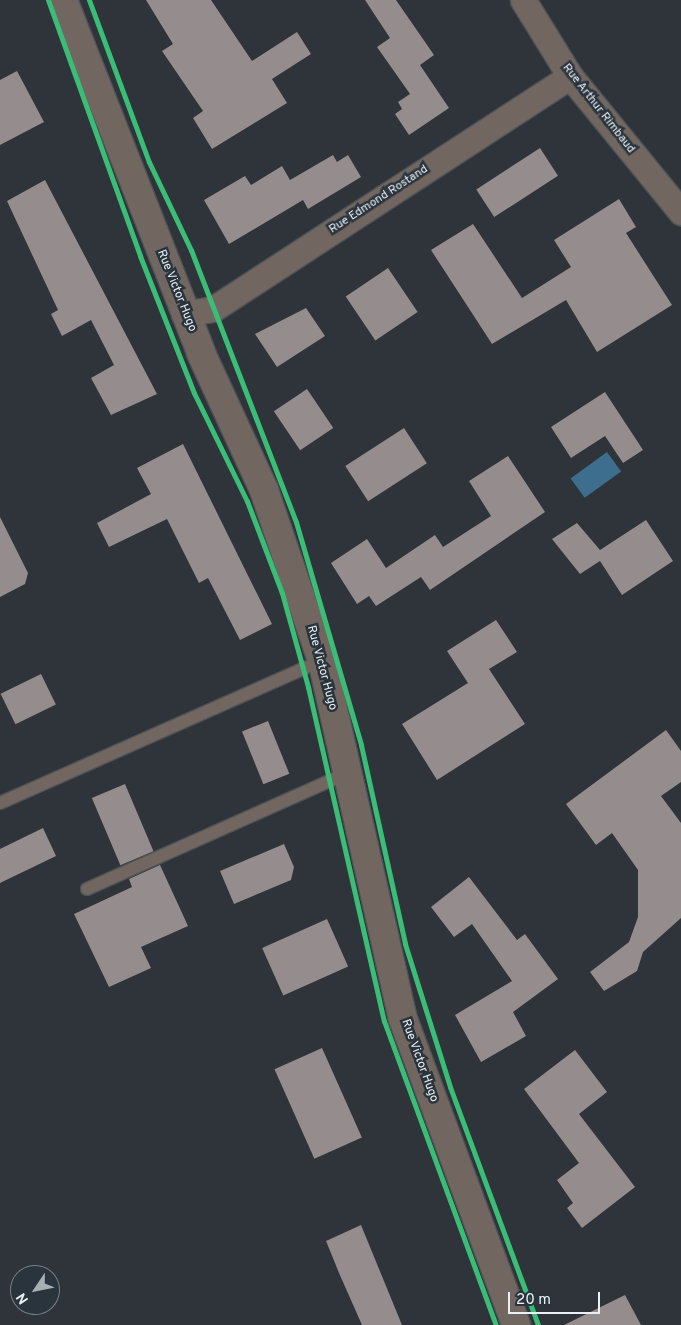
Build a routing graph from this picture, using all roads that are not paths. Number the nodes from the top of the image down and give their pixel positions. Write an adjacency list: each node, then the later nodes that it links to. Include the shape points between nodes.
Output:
1 (63, 0): 5 (street, Rue Victor Hugo)
2 (523, 0): 3 (street, Rue Arthur Rimbaud)
3 (570, 76): 4 (street, Rue Arthur Rimbaud); 5 (street, Rue Edmond Rostand, via 213,309)
4 (681, 212)
5 (184, 314): 6 (street, Rue Victor Hugo, via 264,490)
6 (322, 660): 7 (street, Rue Victor Hugo); 8 (lane)
7 (347, 773): 9 (lane); 10 (street, Rue Victor Hugo, via 403,1019)
8 (0, 803)
9 (87, 889)
10 (516, 1325)

